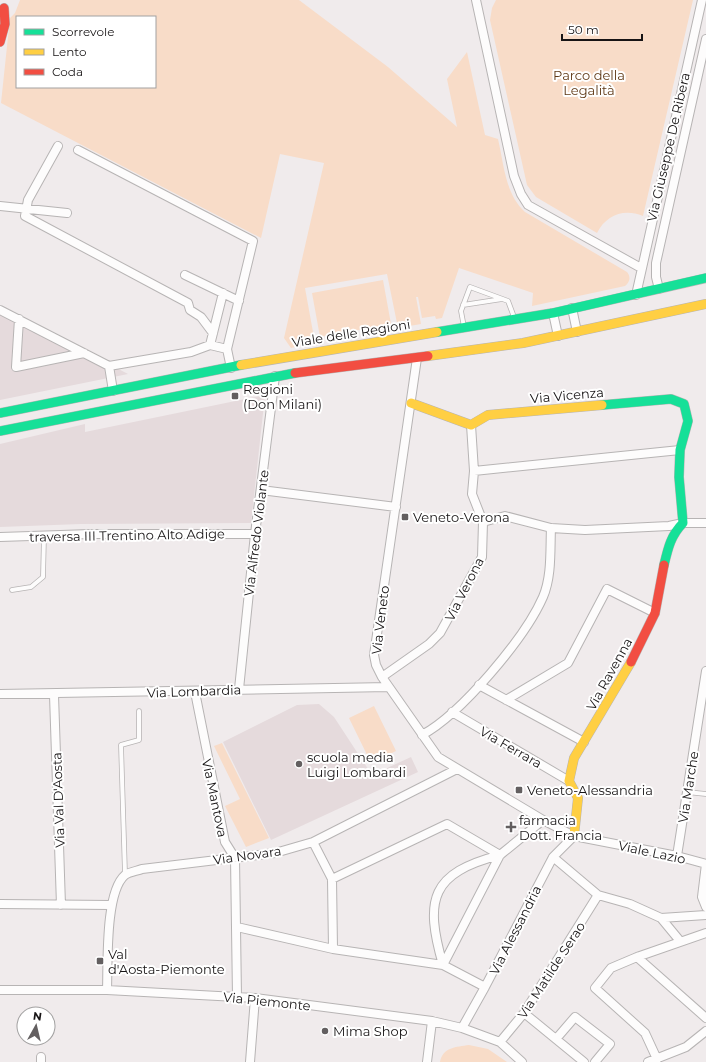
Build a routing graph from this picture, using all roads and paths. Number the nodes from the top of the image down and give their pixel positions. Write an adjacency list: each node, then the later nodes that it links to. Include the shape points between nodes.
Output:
1 (476, 0): 15 (street, via 514,176 521,194 528,205)
2 (702, 0): 8 (street, Via Giuseppe De Ribera)
3 (4, 7): 5 (street, via 5,24)
4 (706, 39): 9 (street, Via Giuseppe De Ribera)
5 (0, 42)
6 (58, 146): 13 (street)
7 (78, 150): 22 (street, via 253,241)
8 (661, 179): 9 (street); 10 (street, Via Giuseppe De Ribera)
9 (674, 182): 12 (street, Via Giuseppe De Ribera)
10 (656, 204): 12 (street); 15 (street, Via Giuseppe De Ribera)
11 (0, 206): 13 (street)
12 (668, 207): 18 (street, Via Giuseppe De Ribera, via 656,263)
13 (25, 208): 14 (street); 32 (street, via 25,216 188,303 190,310 201,317)
14 (67, 213)
15 (641, 268): 20 (street, Via Giuseppe De Ribera)
16 (185, 275): 19 (street)
17 (706, 278): 18 (street, Viale delle Regioni)
18 (659, 289): 20 (street, Viale delle Regioni)
19 (223, 293): 22 (street); 32 (street)
20 (636, 294): 25 (street, Viale delle Regioni)
21 (502, 299): 24 (lane); 24 (lane, via 470,287); 29 (lane, via 508,301)
22 (239, 301): 35 (street)
23 (706, 304): 31 (street)
24 (463, 306): 30 (lane, via 461,311)
25 (572, 308): 27 (street, Viale delle Regioni); 31 (street)
26 (0, 310): 28 (street)
27 (553, 313): 29 (street, Viale delle Regioni); 33 (street)
28 (19, 319): 36 (street); 36 (street, via 16,367)
29 (515, 320): 30 (street, Viale delle Regioni)
30 (464, 328): 38 (street, Viale delle Regioni)
31 (577, 332): 33 (street)
32 (213, 333): 34 (street)
33 (558, 336): 37 (street)
34 (210, 345): 35 (street); 39 (street, via 191,352)
35 (227, 350): 40 (street)
36 (84, 354): 39 (street)
37 (418, 358): 41 (street); 43 (street, Via Veneto)
38 (272, 359): 40 (street, Viale delle Regioni); 41 (street)
39 (109, 366): 42 (street)
40 (231, 368): 42 (street, Viale delle Regioni)
41 (275, 376): 46 (street); 49 (street, Via Alfredo Violante)
42 (113, 391): 44 (street, Viale delle Regioni)
43 (412, 403): 45 (street); 50 (street, Via Veneto)
44 (0, 413)
45 (471, 425): 47 (street, Via Vicenza, via 488,415 670,398 684,404 688,421); 48 (street, Via Verona)
46 (0, 431)
47 (680, 450): 48 (street); 52 (street, Via Vicenza, via 679,477)
48 (474, 471): 51 (street, Via Verona, via 472,494)
49 (261, 490): 50 (street); 55 (street, Via Alfredo Violante)
50 (396, 507): 61 (street, Via Veneto, via 374,655)
51 (483, 522): 54 (street, via 505,516); 61 (street, Via Verona, via 482,557 446,624 429,644)
52 (683, 523): 53 (street); 54 (street, via 585,530); 59 (street, Via Ravenna, via 674,532 668,547)
53 (706, 523)
54 (551, 528): 62 (street, via 549,573 543,596 516,642)
55 (255, 534): 56 (street, traversa III Trentino Alto Adige); 64 (street, Via Alfredo Violante)
56 (44, 536): 57 (street, traversa III Trentino Alto Adige); 58 (lane, via 43,577 31,587)
57 (0, 537)
58 (12, 590)
59 (655, 613): 68 (street, via 607,589 568,663); 72 (street, Via Ravenna, via 639,649)
60 (706, 671): 75 (street, Via Marche)
61 (382, 677): 63 (street, Via Veneto)
62 (479, 685): 68 (street); 70 (street)
63 (388, 687): 64 (street, Via Lombardia); 71 (street, Via Veneto)
64 (239, 689): 65 (street, Via Lombardia)
65 (195, 692): 67 (street, Via Lombardia); 83 (street, Via Mantova, via 225,842)
66 (0, 694): 67 (street, Via Lombardia)
67 (54, 695): 89 (street, Via Val D'Aosta)
68 (506, 700): 72 (street)
69 (139, 712): 85 (lane, via 139,740 121,744)
70 (452, 712): 71 (street, via 435,728); 74 (street, Via Ferrara)
71 (422, 735): 73 (street, Via Veneto, via 438,757)
72 (584, 742): 74 (street, Via Ravenna, via 574,758)
73 (457, 769): 77 (street, Via Veneto); 79 (street, Via Novara)
74 (570, 781): 78 (street, via 578,798)
75 (687, 792): 76 (lane); 82 (street, Via Marche)
76 (706, 794)
77 (543, 820): 78 (street, Via Veneto); 80 (street)
78 (574, 836): 81 (street, Via Alessandria); 82 (street, Viale Lazio)
79 (313, 842): 83 (street, Via Novara, via 275,853); 86 (street)
80 (500, 855): 86 (street, via 446,824); 99 (street); 99 (street, via 464,868 445,880 439,888 433,920)
81 (553, 856): 87 (street); 100 (street, Via Alessandria)
82 (677, 856): 84 (street, Viale Lazio)
83 (235, 858): 85 (street, Via Novara, via 142,869); 94 (street, Via Mantova)
84 (706, 864): 91 (street, via 702,897)
85 (125, 875): 90 (street, via 118,885)
86 (332, 879): 97 (street)
87 (598, 895): 93 (street, via 630,904); 105 (street, Via Matilde Serao)
88 (0, 904): 89 (street)
89 (61, 905): 90 (street)
90 (111, 905): 102 (street)
91 (706, 907)
92 (706, 915): 93 (street)
93 (661, 918): 96 (street)
94 (237, 927): 97 (street); 103 (street, Via Mantova)
95 (706, 932): 96 (street)
96 (680, 941): 98 (street)
97 (334, 949): 99 (street)
98 (637, 957): 106 (street); 113 (street, via 611,968 595,988 645,1033)
99 (443, 965): 100 (street)
100 (485, 987): 108 (street, Via Alessandria)
101 (0, 990): 102 (street, Via Piemonte)
102 (107, 990): 103 (street, Via Piemonte)
103 (237, 997): 104 (street, Via Piemonte)
104 (255, 998): 107 (street, Via Piemonte); 114 (street)
105 (524, 1013): 110 (street); 111 (street, Via Matilde Serao)
106 (706, 1018)
107 (432, 1021): 108 (street, Via Piemonte); 115 (street)
108 (462, 1028): 111 (street, Via Piemonte)
109 (706, 1030): 112 (street, via 686,1047)
110 (556, 1039): 117 (street); 118 (street, via 575,1017 610,1044)
111 (500, 1042): 116 (street, Via Piemonte)
112 (667, 1056): 113 (street); 120 (street)
113 (656, 1059): 119 (street)
114 (250, 1062)
115 (427, 1062)
116 (522, 1062)
117 (584, 1062)
118 (594, 1062)
119 (648, 1062)
120 (674, 1062)

